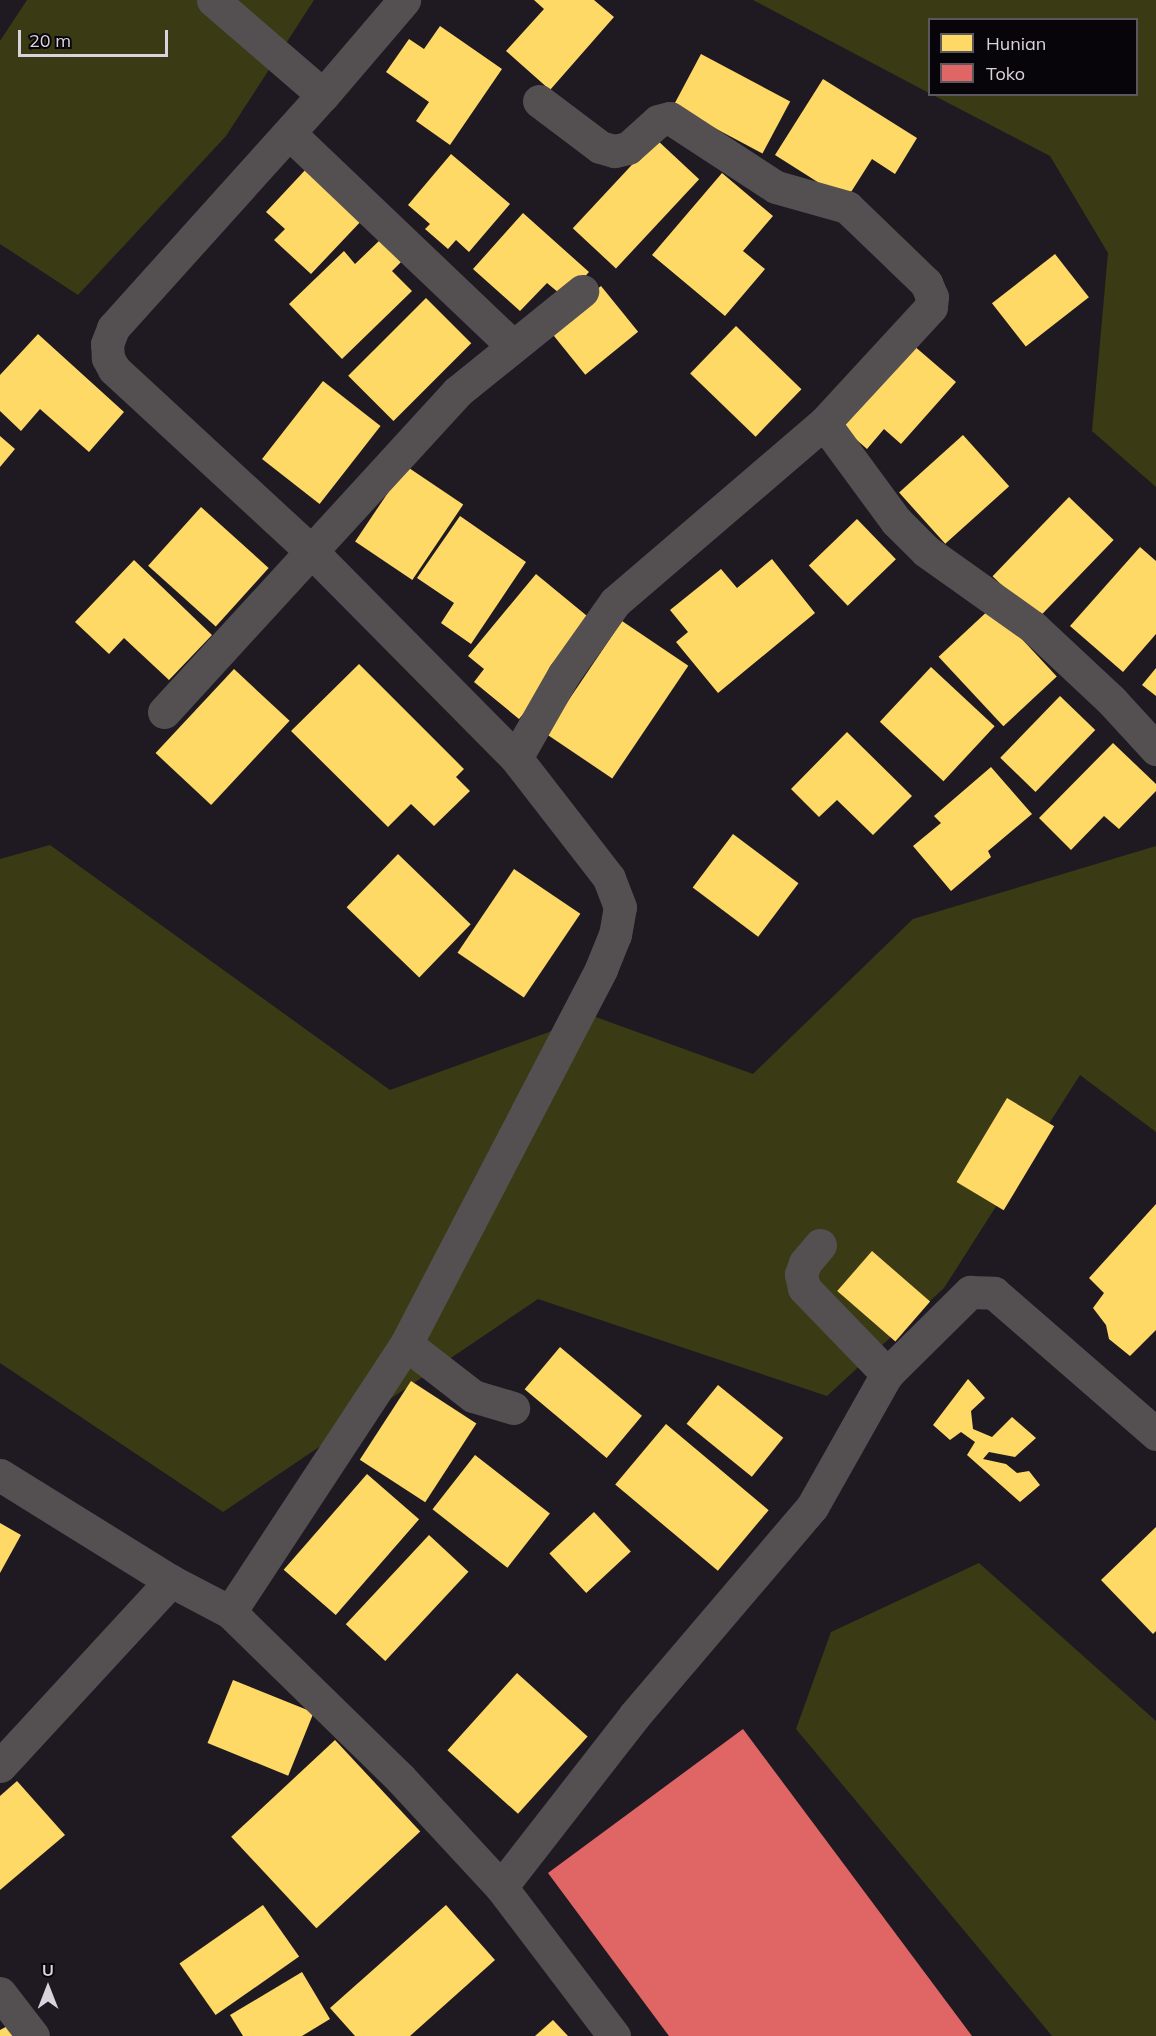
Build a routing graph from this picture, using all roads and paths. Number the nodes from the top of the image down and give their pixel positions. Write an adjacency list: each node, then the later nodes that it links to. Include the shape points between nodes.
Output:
1 (213, 0): 3 (street)
2 (404, 0): 3 (street)
3 (323, 95): 5 (street)
4 (539, 101): 8 (street, via 600,147 614,151 628,148 658,121 670,118 776,187 847,207 926,283 932,307)
5 (289, 133): 7 (street); 9 (street, via 113,328 107,344 114,369)
6 (582, 291): 7 (street)
7 (512, 345): 9 (street, via 411,439)
8 (824, 423): 11 (street, via 896,521 926,551 1033,627 1111,700); 12 (street, via 615,602 564,674)
9 (312, 552): 10 (street); 12 (street)
10 (164, 711)
11 (1156, 749)
12 (516, 758): 14 (street, via 609,878 620,907 615,935)
13 (820, 1245): 15 (street, via 805,1263 801,1274 804,1288)
14 (406, 1344): 16 (street, via 473,1396); 20 (street)
15 (887, 1374): 17 (street, via 970,1292 987,1290); 22 (street, via 812,1507 634,1716)
16 (513, 1408)
17 (1156, 1434)
18 (0, 1474): 19 (street)
19 (171, 1581): 20 (street); 21 (street)
20 (230, 1612): 22 (street, via 400,1778)
21 (0, 1766)
22 (501, 1887): 25 (street)
23 (0, 1993): 24 (street)
24 (33, 2036)
25 (615, 2036)

